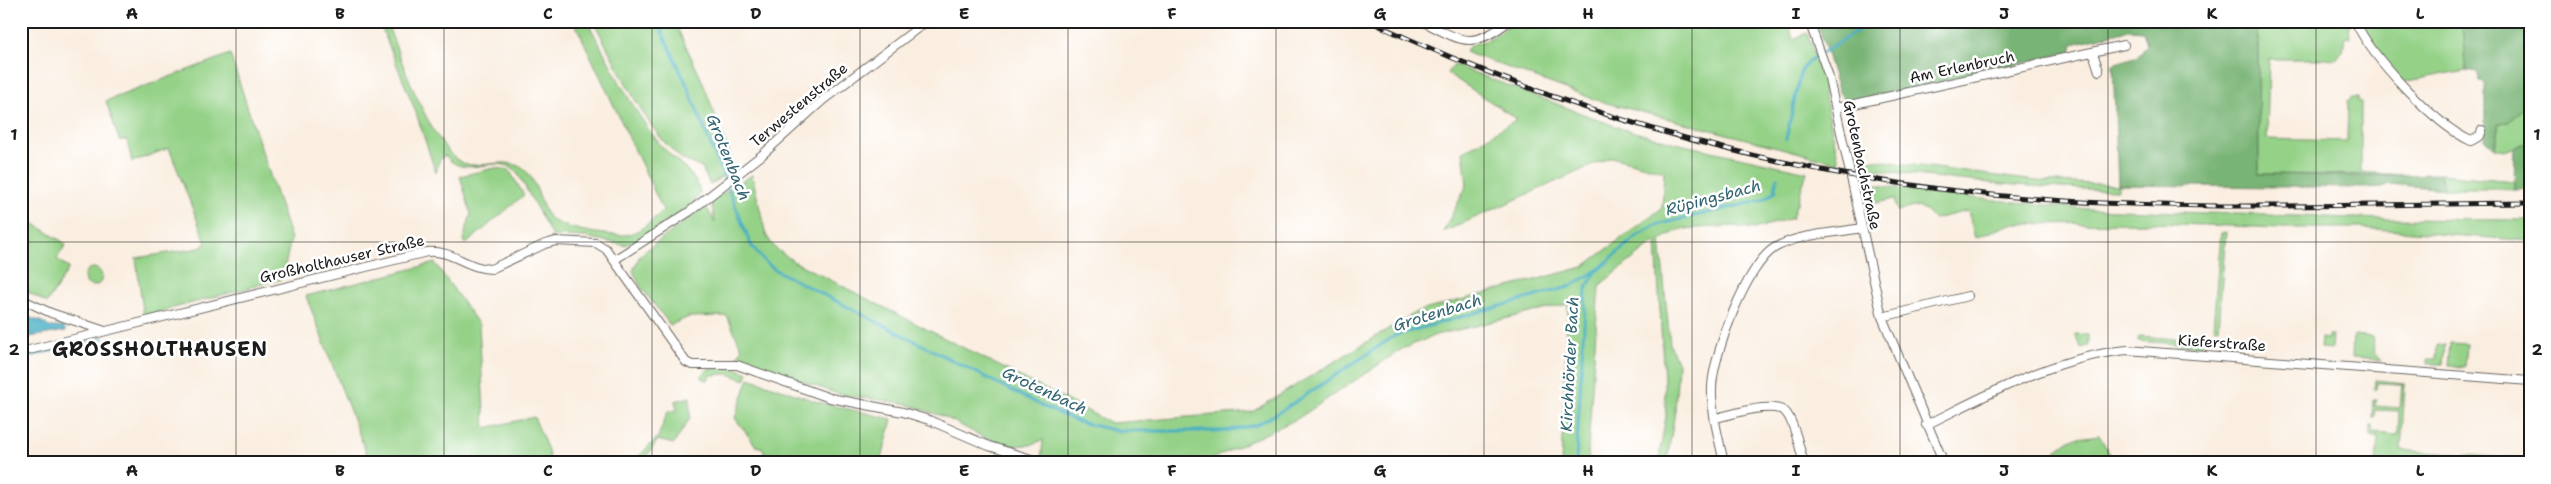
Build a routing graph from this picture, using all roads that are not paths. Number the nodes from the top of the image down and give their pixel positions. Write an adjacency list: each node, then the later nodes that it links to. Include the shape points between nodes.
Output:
1 (927, 21): 12 (street, Terwestenstraße, via 823,100 734,177 665,229)
2 (1422, 21): 3 (street, via 1452,36 1472,41 1488,37)
3 (1509, 21)
4 (1808, 21): 9 (street, Grotenbachstraße, via 1828,74)
5 (2355, 21): 10 (street, via 2398,80 2444,123 2471,141 2480,136)
6 (2124, 46): 7 (street, Am Erlenbruch)
7 (2093, 54): 8 (street); 9 (street, Am Erlenbruch)
8 (2099, 71)
9 (1836, 108): 11 (street, Grotenbachstraße)
10 (2482, 130)
11 (1862, 228): 15 (street, Grotenbachstraße); 19 (street, via 1784,244 1766,254 1759,263 1715,358 1712,389)
12 (614, 260): 16 (street, Großholthauser Straße, via 600,244 565,241 545,244 491,269 483,269 445,253 427,252); 21 (street, Großholthauser Straße, via 686,362 692,365 737,365 830,398 923,418 989,446)
13 (1968, 296): 15 (street)
14 (21, 299): 16 (street, via 51,313)
15 (1882, 317): 20 (street, Grotenbachstraße)
16 (106, 331): 17 (street, Großholthauser Straße)
17 (21, 352)
18 (2530, 381): 20 (street, Kieferstraße, via 2127,350 2081,356 2064,362)
19 (1715, 418): 22 (street); 23 (street, via 1773,407 1782,409 1788,416)
20 (1926, 425): 24 (street, Grotenbachstraße)
21 (1044, 463)
22 (1724, 463)
23 (1804, 463)
24 (1944, 463)

